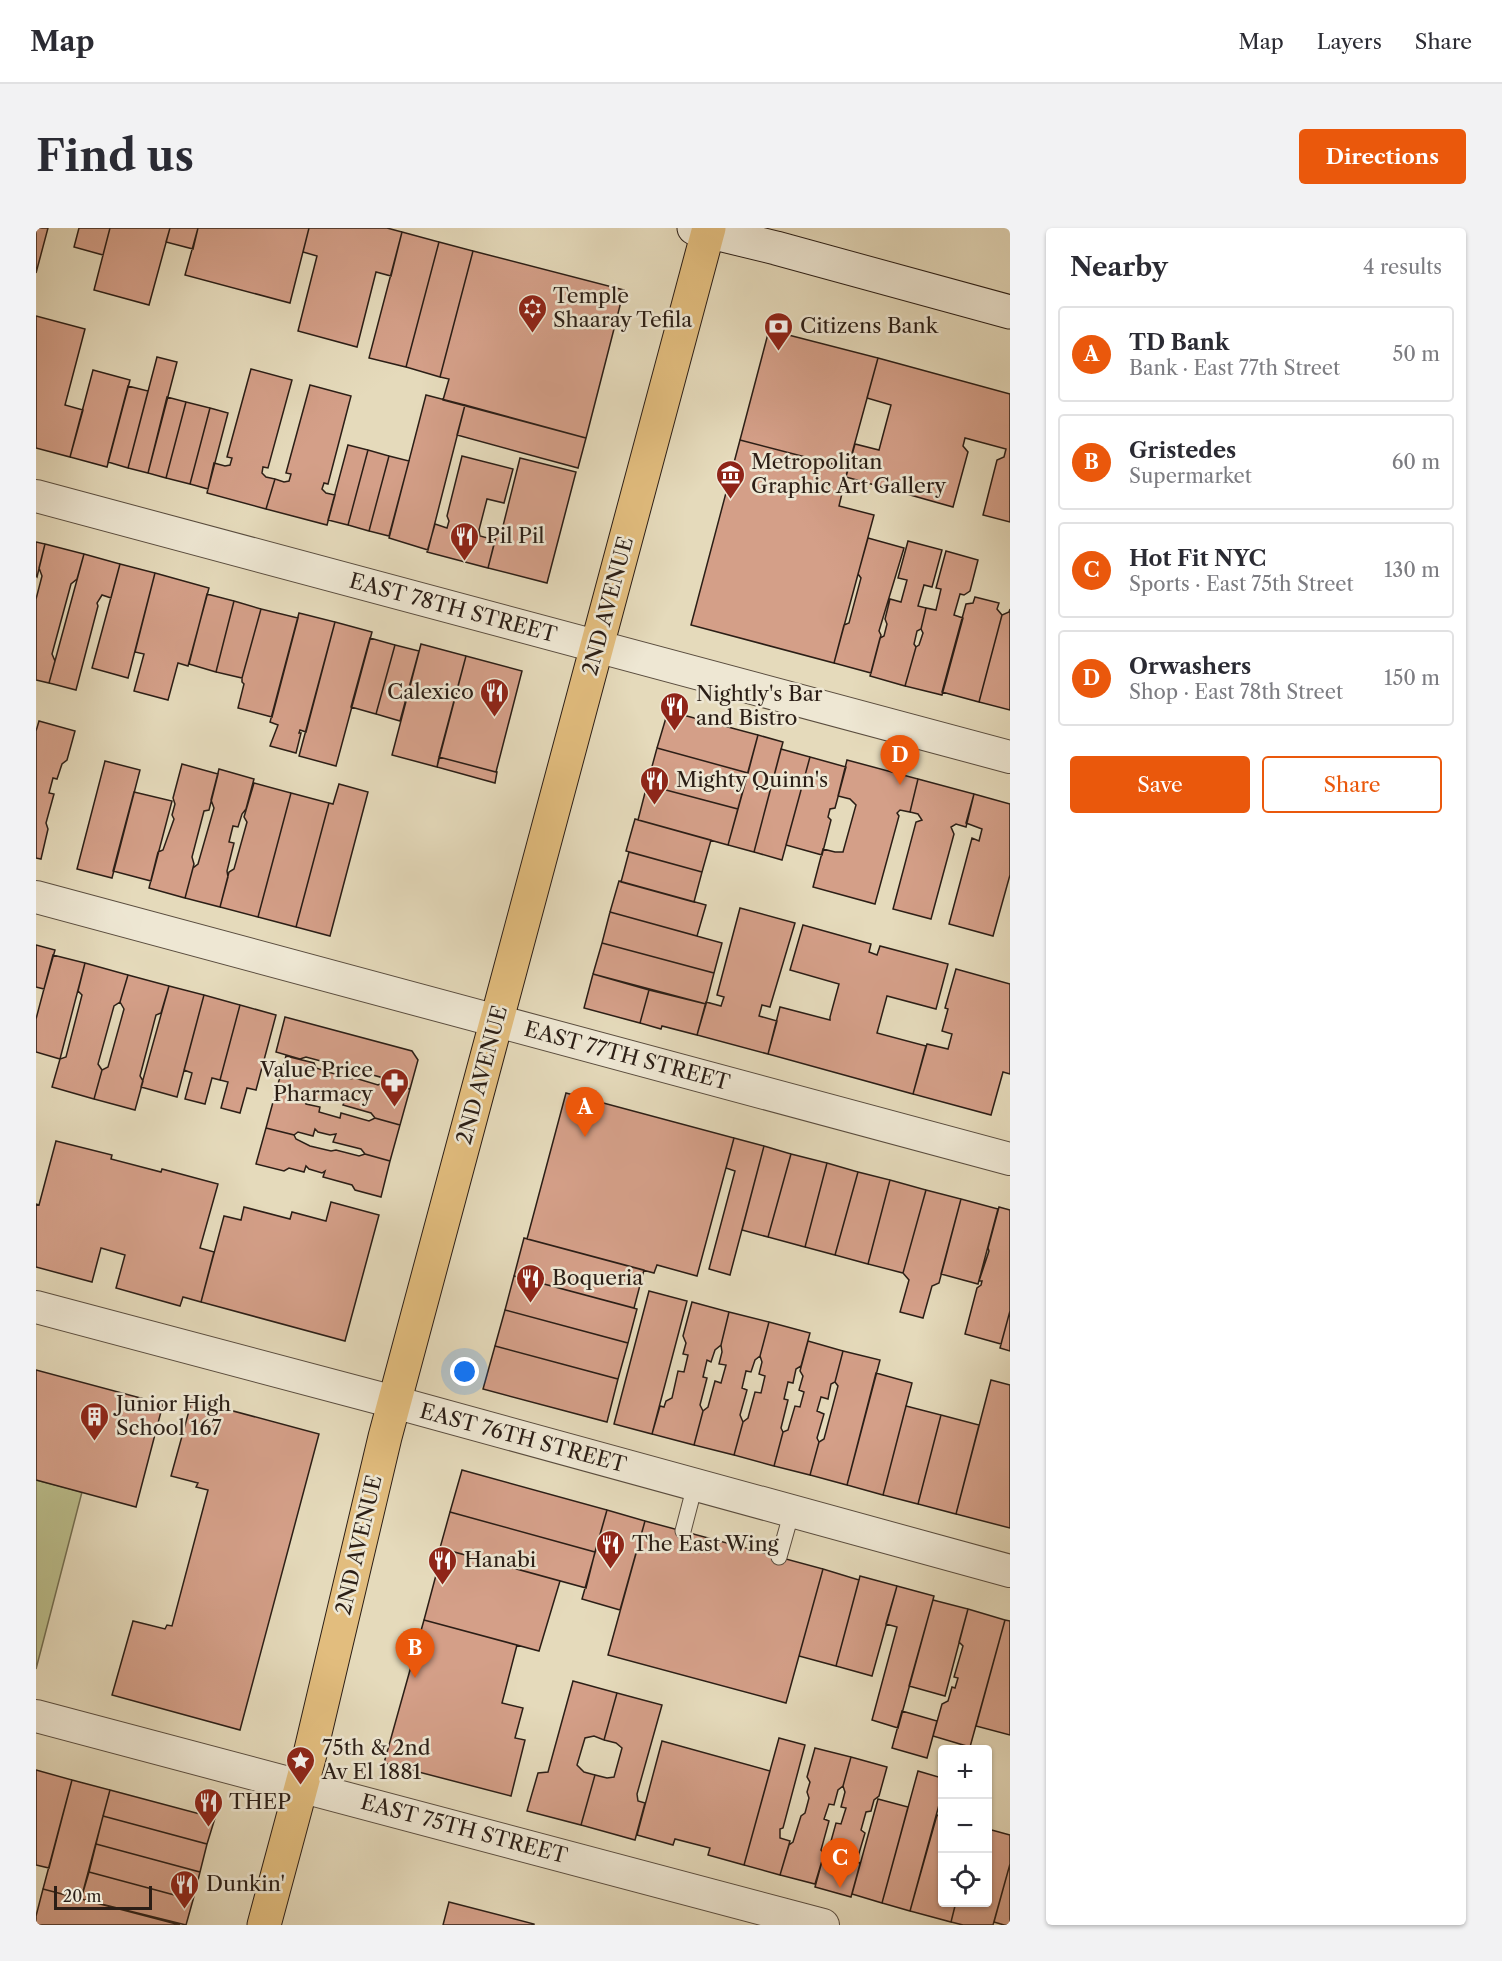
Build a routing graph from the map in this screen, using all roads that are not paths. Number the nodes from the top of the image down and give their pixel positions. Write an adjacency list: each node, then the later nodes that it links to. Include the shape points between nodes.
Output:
1 (704, 229): 2 (main road); 4 (main road, 2ND AVENUE)
2 (1010, 312)
3 (36, 496): 4 (street, EAST 78TH STREET)
4 (597, 646): 5 (street, EAST 78TH STREET); 7 (main road, 2ND AVENUE)
5 (1010, 757)
6 (36, 897): 7 (street, EAST 77TH STREET)
7 (497, 1021): 8 (street, EAST 77TH STREET); 10 (main road, 2ND AVENUE)
8 (1010, 1159)
9 (36, 1307): 10 (street, EAST 76TH STREET)
10 (394, 1402): 11 (street, EAST 76TH STREET); 17 (main road, 2ND AVENUE)
11 (695, 1485): 12 (street, EAST 76TH STREET); 13 (lane)
12 (792, 1511): 14 (lane); 15 (street, EAST 76TH STREET)
13 (684, 1531)
14 (779, 1557)
15 (1010, 1571)
16 (36, 1716): 17 (street, EAST 75TH STREET)
17 (301, 1786): 18 (main road, 2ND AVENUE); 19 (street, EAST 75TH STREET)
18 (264, 1925)
19 (823, 1925)

